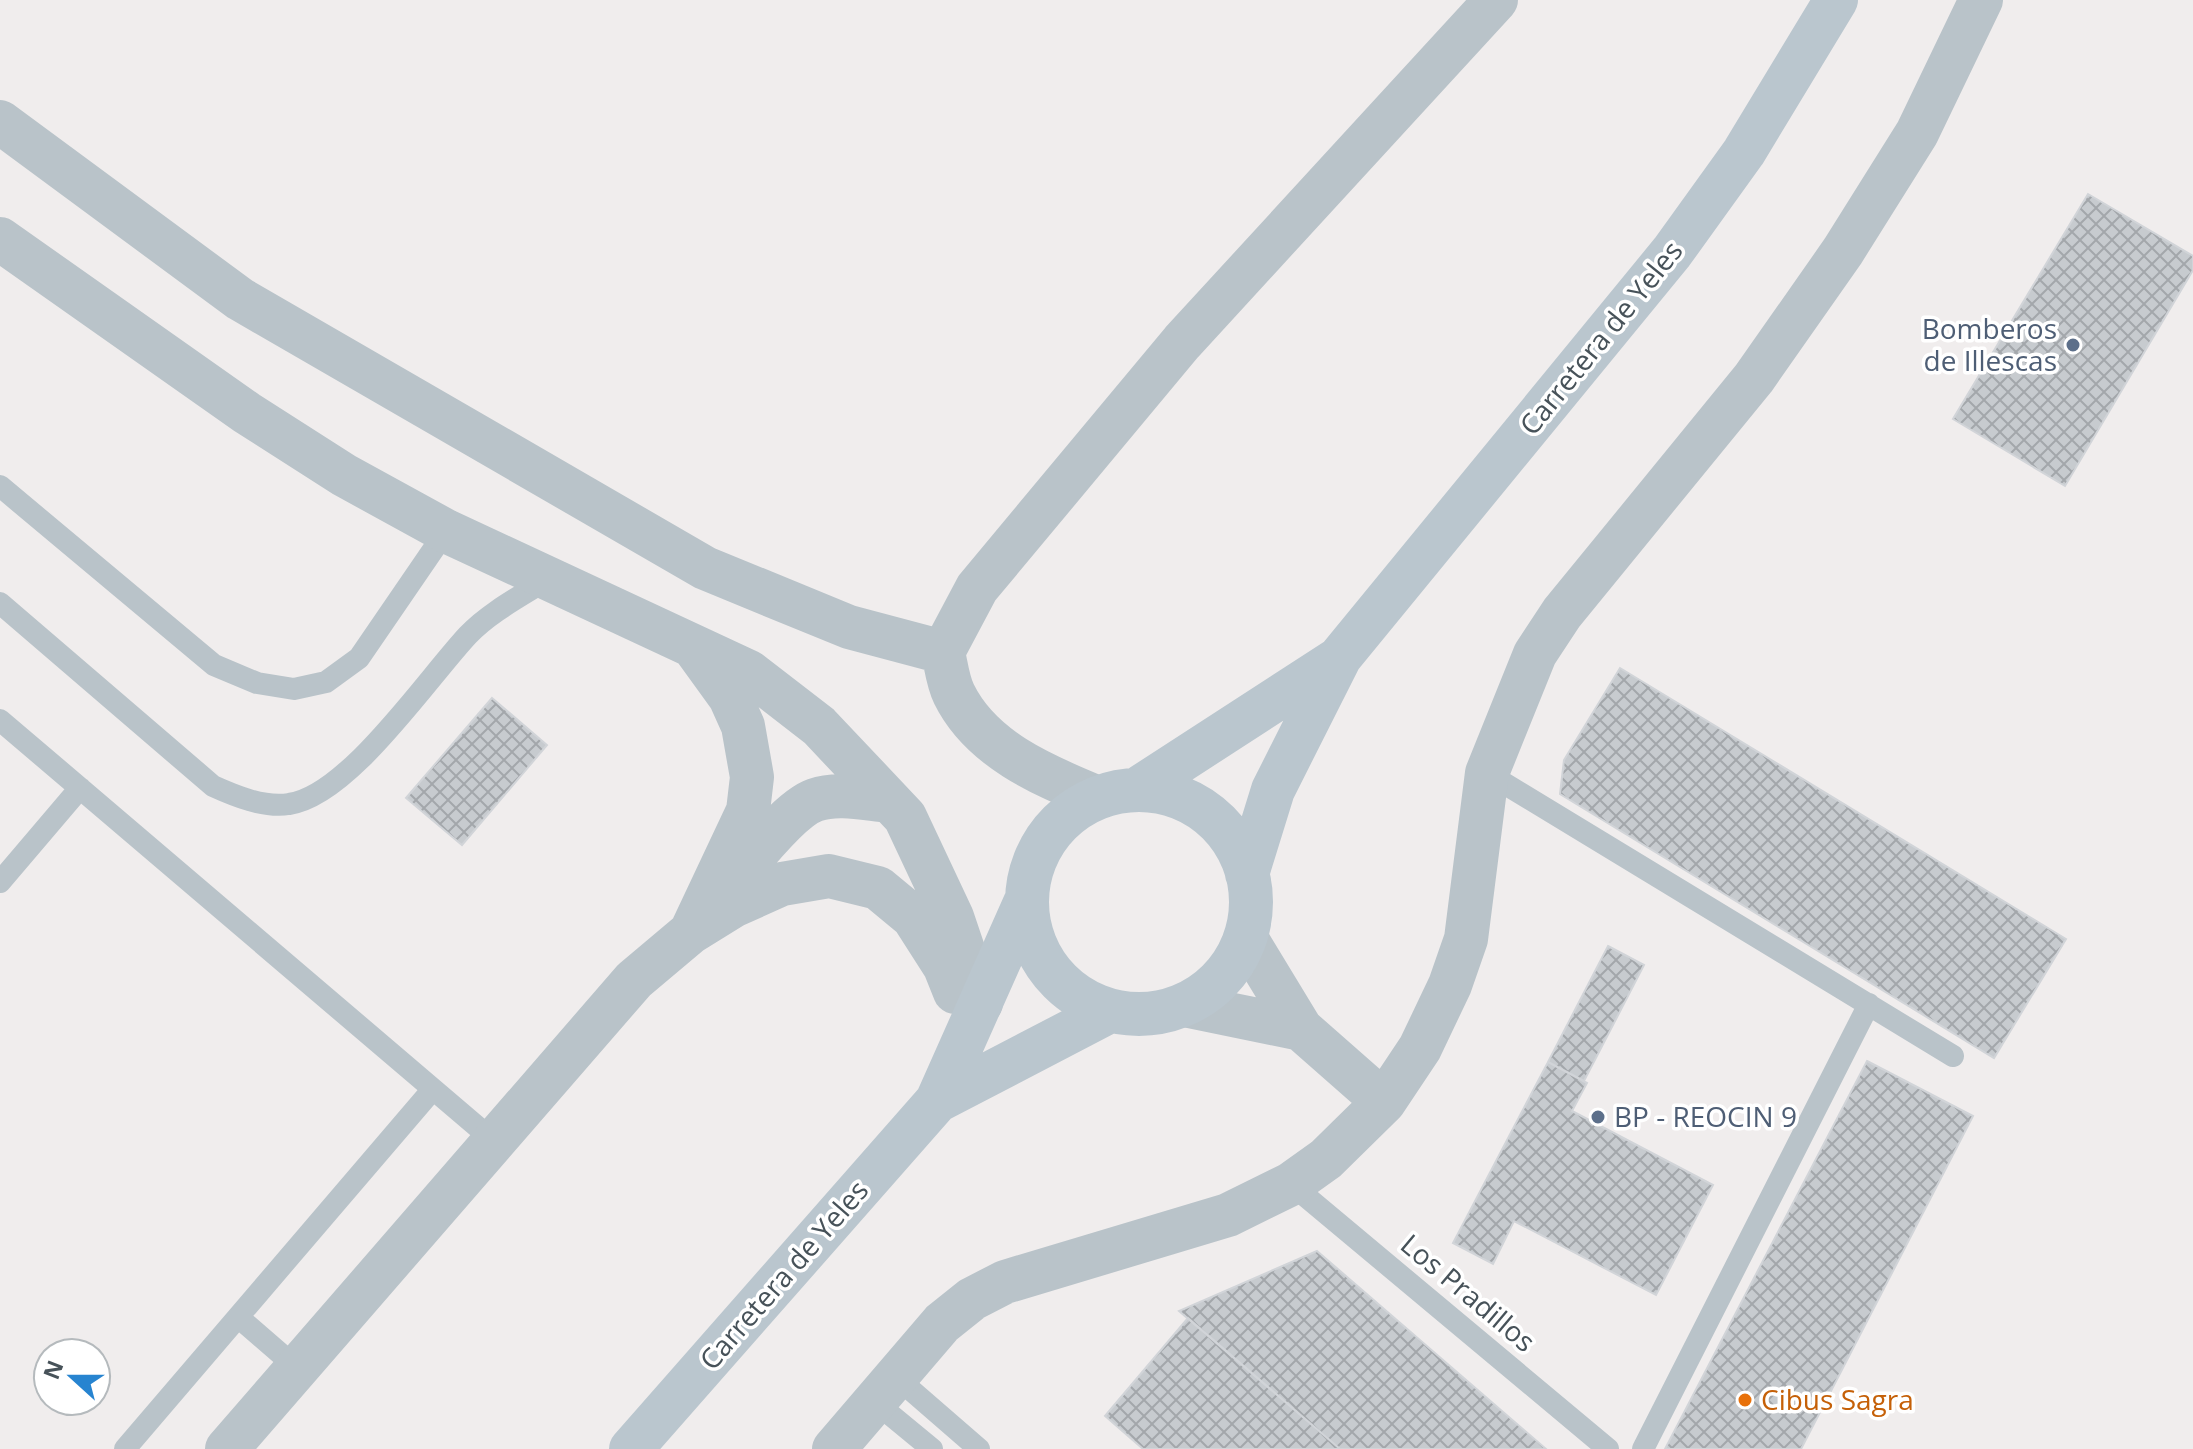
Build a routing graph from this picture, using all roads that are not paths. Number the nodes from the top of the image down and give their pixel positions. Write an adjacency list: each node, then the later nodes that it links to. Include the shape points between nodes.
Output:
1 (1496, 0): 11 (street, via 1182,342 977,588)
2 (1836, 0): 12 (main road, Carretera de Yeles, via 1744,152 1672,252)
3 (1981, 0): 14 (street, via 1917,133 1843,251 1754,378 1562,613 1535,654)
4 (0, 122): 11 (street, via 240,299 705,568 849,627)
5 (0, 239): 7 (street, via 247,413)
6 (0, 486): 7 (lane, via 214,665 257,683 294,689 326,682 359,658)
7 (446, 531): 8 (street)
8 (548, 579): 9 (lane, via 471,632 349,772 319,795 288,804 242,799 213,786); 10 (street)
9 (0, 603)
10 (693, 646): 18 (street, via 749,672 819,726); 22 (street, via 730,697 743,726 752,777 748,811)
11 (943, 652): 17 (street, via 954,693 985,737 1044,775)
12 (1340, 657): 15 (main road, Carretera de Yeles); 19 (main road, Carretera de Yeles, via 1273,790)
13 (0, 720): 16 (lane)
14 (1487, 773): 24 (lane); 32 (street, via 1466,939 1420,1048)
15 (1142, 786): 17 (main road); 19 (main road, via 1181,796 1206,810 1232,838)
16 (80, 788): 20 (lane); 30 (lane)
17 (1096, 797): 21 (main road, via 1062,818 1034,858)
18 (889, 801): 22 (street, via 833,796 798,810); 27 (street, via 905,817 952,917)
19 (1247, 874): 23 (main road)
20 (0, 882)
21 (1025, 903): 26 (main road, via 1046,971); 27 (main road, Carretera de Yeles)
22 (691, 932): 27 (street, via 782,884 829,876 878,888 913,917); 33 (street, via 634,980)
23 (1247, 940): 25 (main road, via 1232,969); 28 (street)
24 (1869, 1004): 29 (lane); 45 (lane)
25 (1189, 1006): 26 (main road, via 1152,1017); 28 (street)
26 (1106, 1013): 31 (main road, Carretera de Yeles)
27 (975, 1016): 31 (main road, Carretera de Yeles)
28 (1301, 1029): 32 (street)
29 (1953, 1056)
30 (433, 1089): 33 (lane); 35 (lane)
31 (937, 1101): 40 (main road, Carretera de Yeles)
32 (1384, 1102): 34 (street, via 1326,1159)
33 (494, 1141): 36 (street)
34 (1291, 1184): 37 (street, via 1228,1215 1005,1282 942,1323); 44 (lane, Los Pradillos)
35 (238, 1317): 36 (lane); 38 (lane)
36 (297, 1368): 39 (street)
37 (886, 1389): 41 (street); 42 (lane); 43 (lane)
38 (125, 1449)
39 (227, 1449)
40 (631, 1449)
41 (834, 1449)
42 (932, 1449)
43 (979, 1449)
44 (1608, 1449)
45 (1643, 1449)

